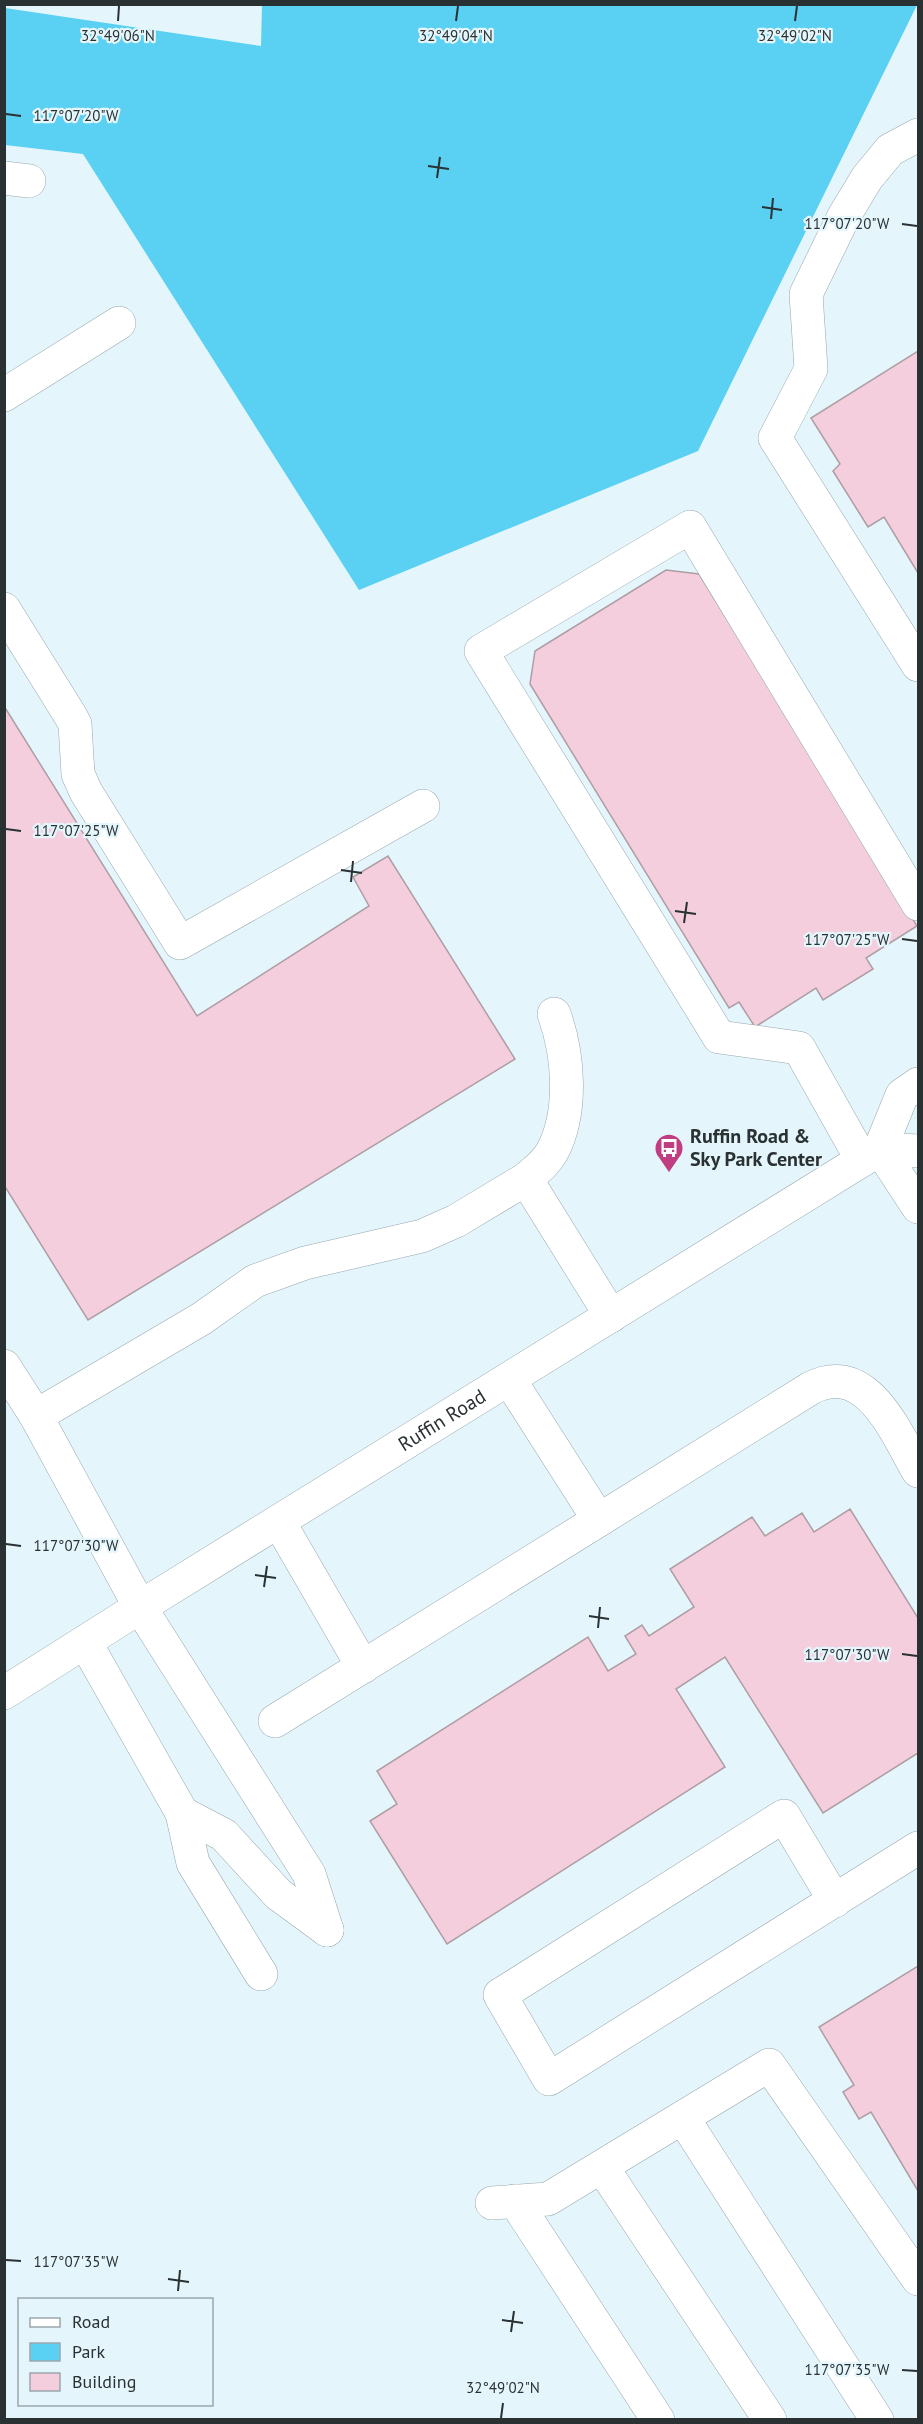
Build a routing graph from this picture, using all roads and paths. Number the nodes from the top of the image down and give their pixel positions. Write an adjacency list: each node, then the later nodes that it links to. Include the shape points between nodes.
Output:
1 (918, 135): 5 (main road, via 890,150 867,178 806,294 811,369 775,438)
2 (119, 323): 3 (main road)
3 (4, 395)
4 (4, 609): 6 (main road, via 75,724 76,763 86,792 180,943)
5 (918, 665)
6 (423, 806)
7 (918, 904): 11 (main road, via 690,527 481,651 719,1037 799,1048)
8 (554, 1014): 12 (main road, via 564,1051 563,1116 551,1154)
9 (918, 1084): 11 (main road, via 902,1095)
10 (918, 1151): 11 (main road)
11 (871, 1154): 13 (main road); 14 (main road, Ruffin Road)
12 (526, 1179): 14 (main road); 17 (main road, via 456,1221 422,1236 305,1263 255,1281 201,1319)
13 (918, 1207)
14 (610, 1316): 16 (main road, Ruffin Road)
15 (4, 1366): 17 (main road)
16 (509, 1379): 19 (main road); 20 (main road, Ruffin Road)
17 (36, 1416): 21 (main road)
18 (918, 1471): 19 (main road, via 873,1398 852,1385 832,1381 812,1388)
19 (599, 1520): 23 (main road)
20 (279, 1522): 21 (main road, Ruffin Road); 23 (main road)
21 (140, 1607): 22 (main road, Ruffin Road); 26 (main road, via 309,1874 327,1930 278,1894 224,1835)
22 (85, 1642): 24 (main road, Ruffin Road); 26 (main road)
23 (363, 1667): 25 (main road)
24 (4, 1693)
25 (275, 1721)
26 (182, 1813): 29 (main road, via 193,1863)
27 (918, 1848): 28 (main road)
28 (835, 1900): 28 (main road, via 549,2079 500,1995 784,1816)
29 (261, 1974)
30 (683, 2118): 31 (main road); 32 (main road, via 769,2065); 35 (main road)
31 (602, 2167): 33 (main road, via 548,2199 504,2202); 34 (main road)
32 (918, 2279)
33 (658, 2420)
34 (770, 2420)
35 (876, 2420)

